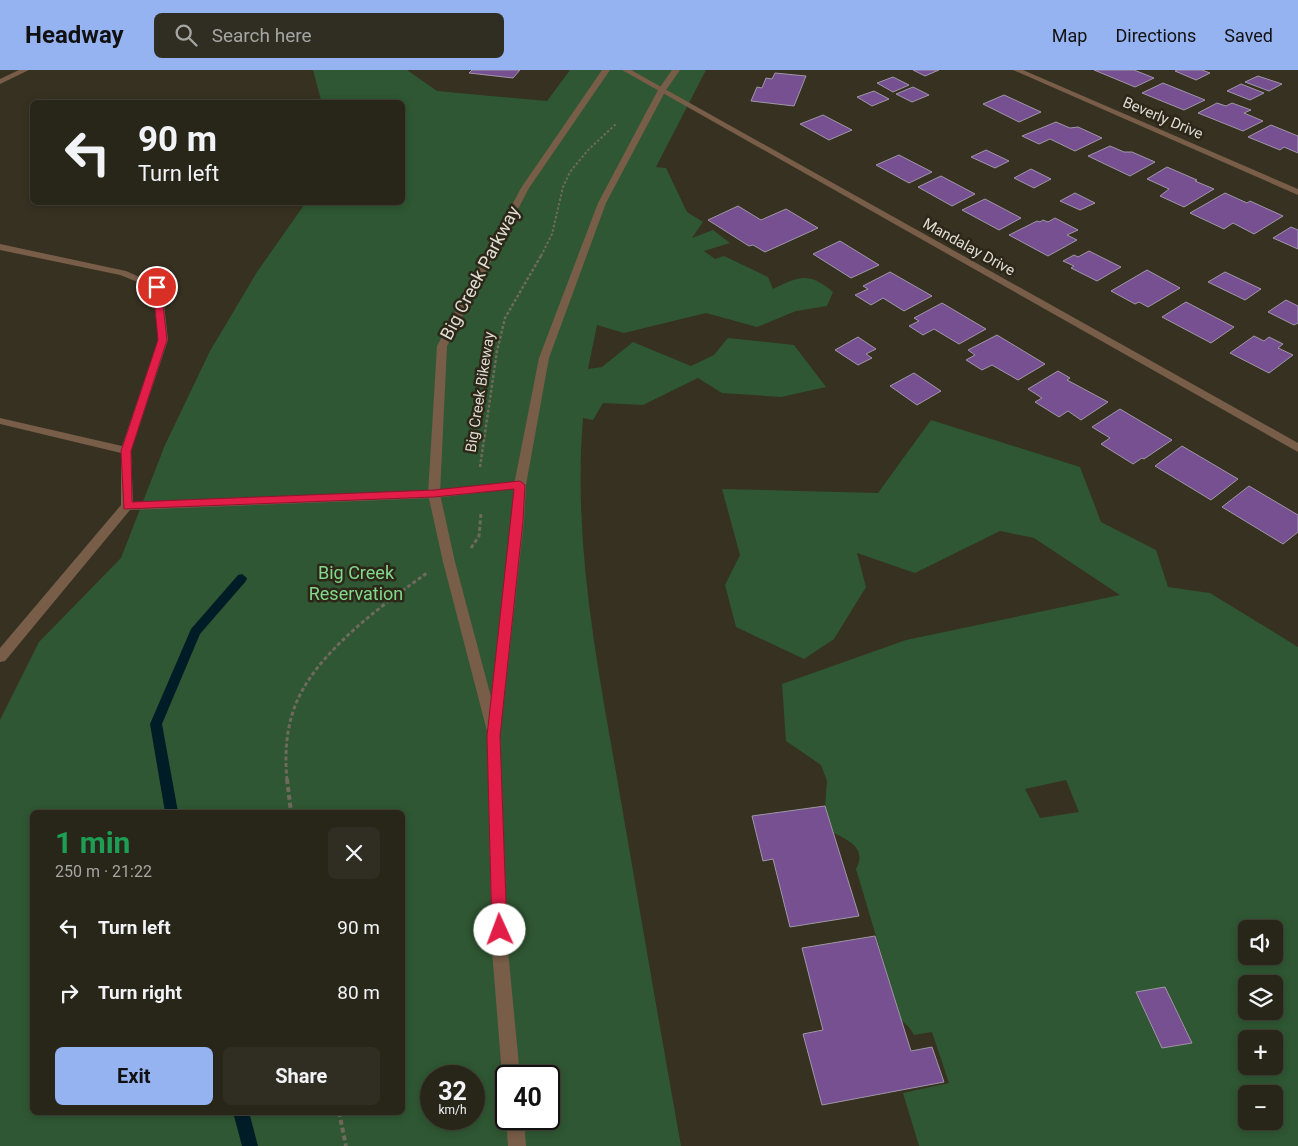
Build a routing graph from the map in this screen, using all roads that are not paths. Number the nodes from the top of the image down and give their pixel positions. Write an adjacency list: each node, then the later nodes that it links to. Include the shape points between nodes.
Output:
1 (25, 70): 6 (street)
2 (606, 70): 14 (street, Big Creek Parkway, via 525,188 442,346)
3 (626, 70): 7 (street, Mandalay Drive)
4 (676, 70): 7 (street, Big Creek Parkway)
5 (1017, 70): 8 (street, Beverly Drive)
6 (0, 82)
7 (662, 90): 11 (street, Mandalay Drive); 13 (street, Big Creek Parkway, via 602,203 544,358)
8 (1298, 192)
9 (0, 247): 12 (street, via 123,273 157,287 162,340)
10 (0, 421): 12 (street)
11 (1298, 448)
12 (126, 451): 15 (street)
13 (520, 485): 14 (street); 17 (street, Big Creek Parkway)
14 (434, 494): 15 (street); 17 (street, Big Creek Parkway)
15 (127, 506): 16 (street)
16 (0, 657)
17 (493, 736): 18 (street, Big Creek Parkway, via 500,950)
18 (510, 1065)
19 (516, 1130): 20 (street)
20 (517, 1146)

